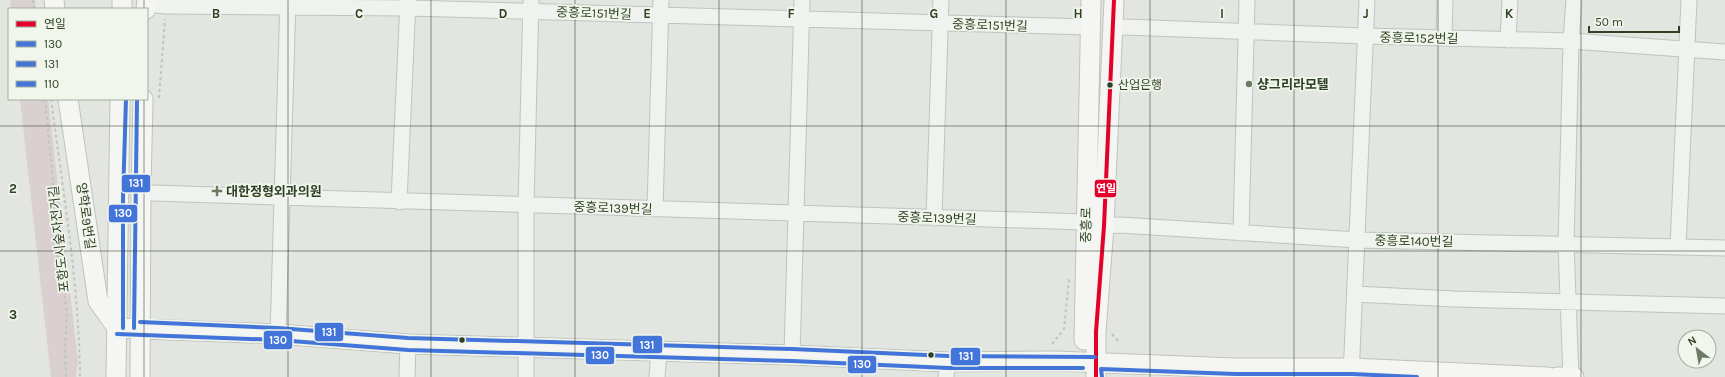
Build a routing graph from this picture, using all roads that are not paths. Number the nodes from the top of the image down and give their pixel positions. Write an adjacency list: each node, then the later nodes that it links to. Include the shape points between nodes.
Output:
1 (802, 0): 16 (street)
2 (941, 0): 17 (street)
3 (1090, 0): 18 (main road, 중흥로)
4 (1114, 0): 19 (main road, 중흥로)
5 (1247, 0): 20 (street)
6 (1367, 0): 21 (street)
7 (1446, 0): 22 (street)
8 (1510, 0): 23 (street)
9 (1574, 0): 24 (street)
10 (1689, 0): 25 (street)
11 (288, 3): 12 (street, 중흥로151번길, via 166,6); 13 (street, 중흥로151번길); 31 (street)
12 (147, 4)
13 (407, 4): 14 (street, 중흥로151번길); 32 (street)
14 (531, 6): 15 (street, 중흥로151번길); 33 (street)
15 (660, 7): 16 (street, 중흥로151번길); 34 (street)
16 (802, 19): 17 (street, 중흥로151번길); 35 (street)
17 (940, 23): 18 (street, 중흥로151번길); 36 (street)
18 (1090, 27): 37 (main road, 중흥로)
19 (1113, 28): 20 (street, 중흥로152번길); 38 (main road, 중흥로)
20 (1246, 32): 21 (street, 중흥로152번길); 39 (street)
21 (1365, 36): 22 (street, 중흥로152번길); 40 (street)
22 (1444, 38): 23 (street, 중흥로152번길)
23 (1508, 40): 24 (street, 중흥로152번길)
24 (1571, 41): 25 (street, 중흥로152번길); 41 (street)
25 (1687, 49): 26 (street, 중흥로152번길); 42 (street)
26 (1725, 52)
27 (68, 100): 47 (main road, 양학로9번길, via 98,301)
28 (120, 100): 47 (main road)
29 (144, 100): 30 (main road)
30 (141, 190): 31 (street, 중흥로139번길, via 152,193); 48 (main road)
31 (281, 197): 32 (street, 중흥로139번길); 49 (street)
32 (399, 202): 33 (street, 중흥로139번길)
33 (526, 206): 34 (street, 중흥로139번길); 51 (street)
34 (655, 209): 35 (street, 중흥로139번길)
35 (796, 214): 36 (street, 중흥로139번길); 53 (street)
36 (934, 218): 37 (street, 중흥로139번길)
37 (1086, 222): 55 (main road, 중흥로)
38 (1104, 226): 39 (street, 중흥로140번길); 55 (main road, 중흥로)
39 (1241, 233): 40 (street, 중흥로140번길)
40 (1358, 240): 41 (street, 중흥로140번길); 44 (street)
41 (1566, 244): 42 (street, 중흥로140번길); 45 (street)
42 (1678, 247): 43 (street, 중흥로140번길)
43 (1725, 248)
44 (1355, 294): 45 (street); 57 (street)
45 (1568, 301): 46 (street); 65 (street)
46 (1725, 306)
47 (117, 328): 48 (main road); 58 (main road)
48 (140, 328): 49 (main road); 59 (main road)
49 (278, 334): 50 (main road)
50 (408, 344): 51 (main road); 60 (street)
51 (526, 346): 52 (main road); 61 (street)
52 (659, 352): 53 (main road); 62 (street)
53 (792, 355): 54 (main road)
54 (947, 370): 55 (main road)
55 (1089, 370): 56 (main road)
56 (1235, 372): 57 (main road)
57 (1352, 373): 63 (main road)
58 (116, 377)
59 (140, 377)
60 (407, 377)
61 (526, 377)
62 (657, 377)
63 (1548, 377)
64 (1557, 377): 65 (main road)
65 (1572, 377)

